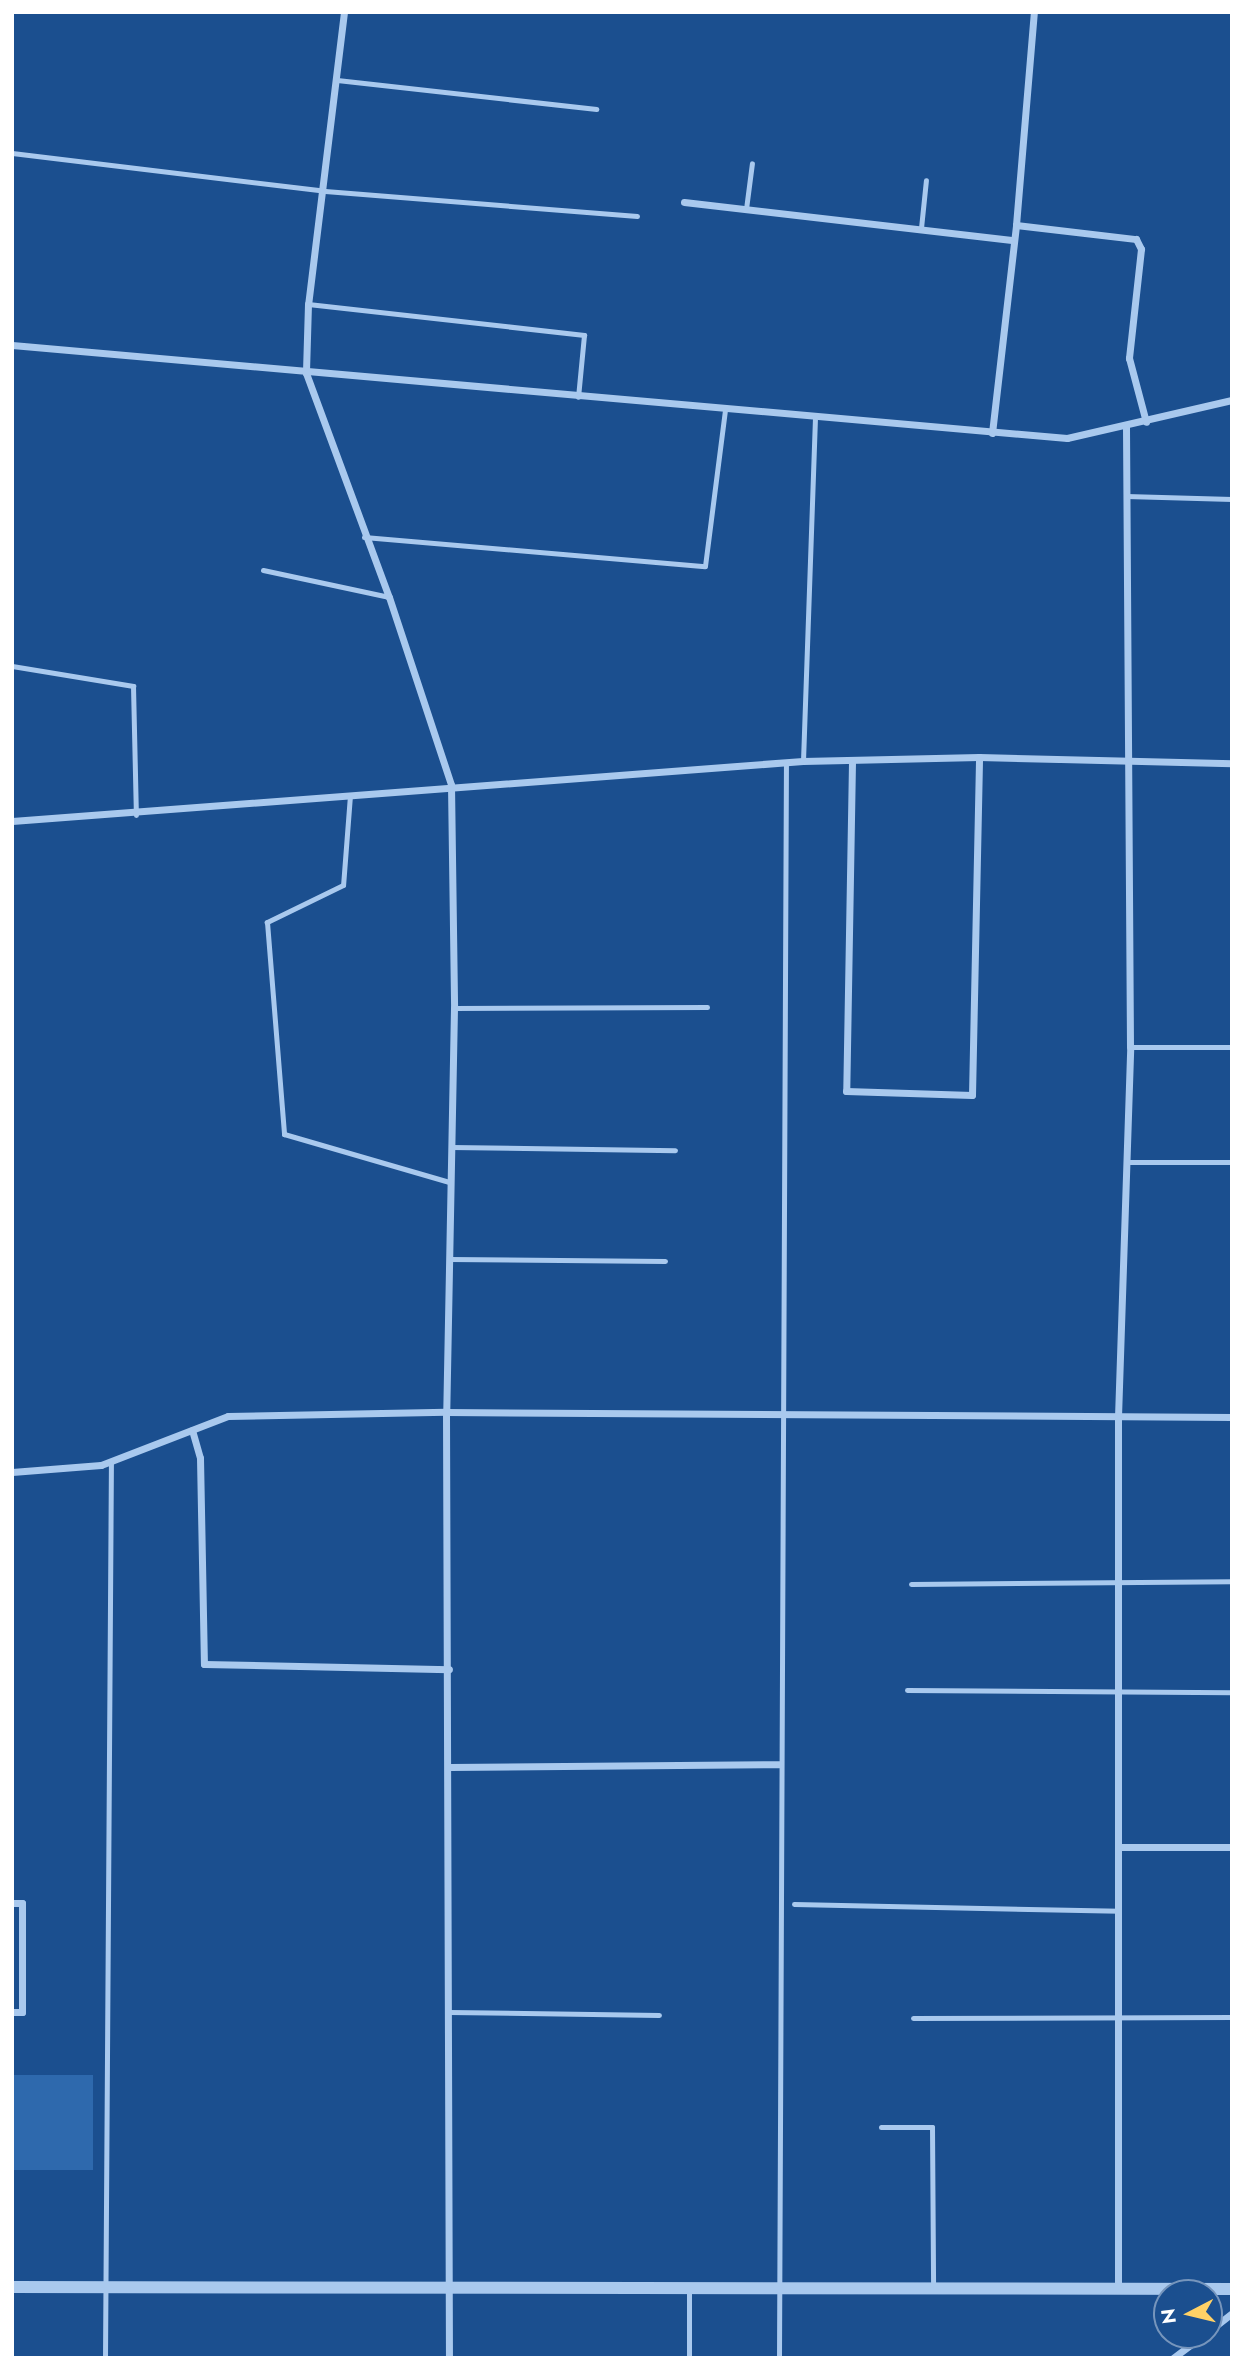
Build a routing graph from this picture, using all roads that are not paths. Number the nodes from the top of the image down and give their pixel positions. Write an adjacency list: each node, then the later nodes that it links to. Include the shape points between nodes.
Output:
1 (344, 12): 3 (street)
2 (1034, 12): 12 (street)
3 (337, 80): 4 (lane); 8 (street)
4 (596, 109)
5 (12, 153): 8 (lane)
6 (752, 163): 10 (lane)
7 (926, 180): 13 (lane)
8 (325, 191): 11 (lane); 15 (street)
9 (684, 202): 10 (street)
10 (746, 209): 13 (street)
11 (637, 216)
12 (1016, 225): 14 (street); 22 (street, via 1136,239 1141,249 1129,358)
13 (921, 228): 14 (street)
14 (1014, 240): 24 (street)
15 (308, 304): 17 (street); 18 (lane, via 584,335)
16 (12, 345): 17 (street)
17 (306, 373): 18 (street); 27 (street)
18 (578, 397): 20 (street)
19 (1232, 400): 22 (street)
20 (724, 411): 21 (street); 27 (lane, via 705,566)
21 (815, 419): 24 (street); 33 (lane)
22 (1146, 422): 23 (street)
23 (1126, 427): 24 (street, via 1067,438); 25 (street)
24 (992, 433)
25 (1126, 496): 26 (lane); 32 (street)
26 (1232, 499)
27 (364, 537): 29 (street)
28 (263, 570): 29 (lane)
29 (389, 597): 37 (street)
30 (12, 666): 39 (lane, via 132,686)
31 (979, 757): 32 (street); 35 (street); 35 (street, via 972,1095 846,1091)
32 (1126, 758): 36 (street); 43 (street)
33 (803, 761): 34 (street); 35 (street)
34 (786, 762): 37 (street); 53 (lane)
35 (852, 762)
36 (1232, 763)
37 (451, 785): 38 (street); 42 (street)
38 (350, 795): 39 (street); 49 (lane, via 343,885 267,922 284,1134)
39 (136, 815): 40 (street)
40 (12, 821)
41 (706, 1007): 42 (lane)
42 (454, 1008): 45 (street)
43 (1130, 1047): 44 (lane); 47 (street)
44 (1232, 1047)
45 (451, 1147): 46 (lane); 49 (street)
46 (675, 1150)
47 (1128, 1161): 48 (lane); 54 (street)
48 (1232, 1162)
49 (449, 1182): 50 (street)
50 (449, 1259): 51 (lane); 52 (street)
51 (665, 1261)
52 (446, 1412): 53 (street); 56 (street, via 228,1416); 62 (street)
53 (783, 1414): 54 (street); 66 (lane)
54 (1118, 1417): 55 (street); 61 (street)
55 (1232, 1418)
56 (191, 1430): 57 (street); 62 (street, via 200,1458 204,1664)
57 (111, 1461): 58 (street); 81 (lane)
58 (12, 1472)
59 (1232, 1581): 61 (lane)
60 (911, 1584): 61 (lane)
61 (1118, 1585): 64 (street)
62 (449, 1669): 67 (street)
63 (907, 1690): 64 (lane)
64 (1118, 1691): 65 (lane); 68 (street)
65 (1232, 1692)
66 (779, 1764): 67 (street); 84 (lane)
67 (450, 1767): 74 (street)
68 (1119, 1847): 69 (street); 72 (street)
69 (1232, 1847)
70 (12, 1903): 73 (street, via 22,1903 22,2012)
71 (794, 1904): 72 (lane)
72 (1119, 1911): 76 (street)
73 (12, 2012)
74 (449, 2012): 75 (lane); 82 (street)
75 (659, 2015)
76 (1119, 2017): 77 (lane); 78 (lane); 86 (street)
77 (1232, 2017)
78 (913, 2018)
79 (881, 2127): 85 (lane, via 932,2127)
80 (12, 2287): 81 (street)
81 (106, 2288): 82 (street); 88 (lane)
82 (449, 2288): 83 (street); 89 (street)
83 (690, 2288): 84 (street); 90 (lane)
84 (779, 2288): 85 (street); 91 (lane)
85 (933, 2289): 86 (street)
86 (1118, 2289): 87 (street)
87 (1232, 2289)
88 (105, 2358)
89 (449, 2358)
90 (689, 2358)
91 (779, 2358)

